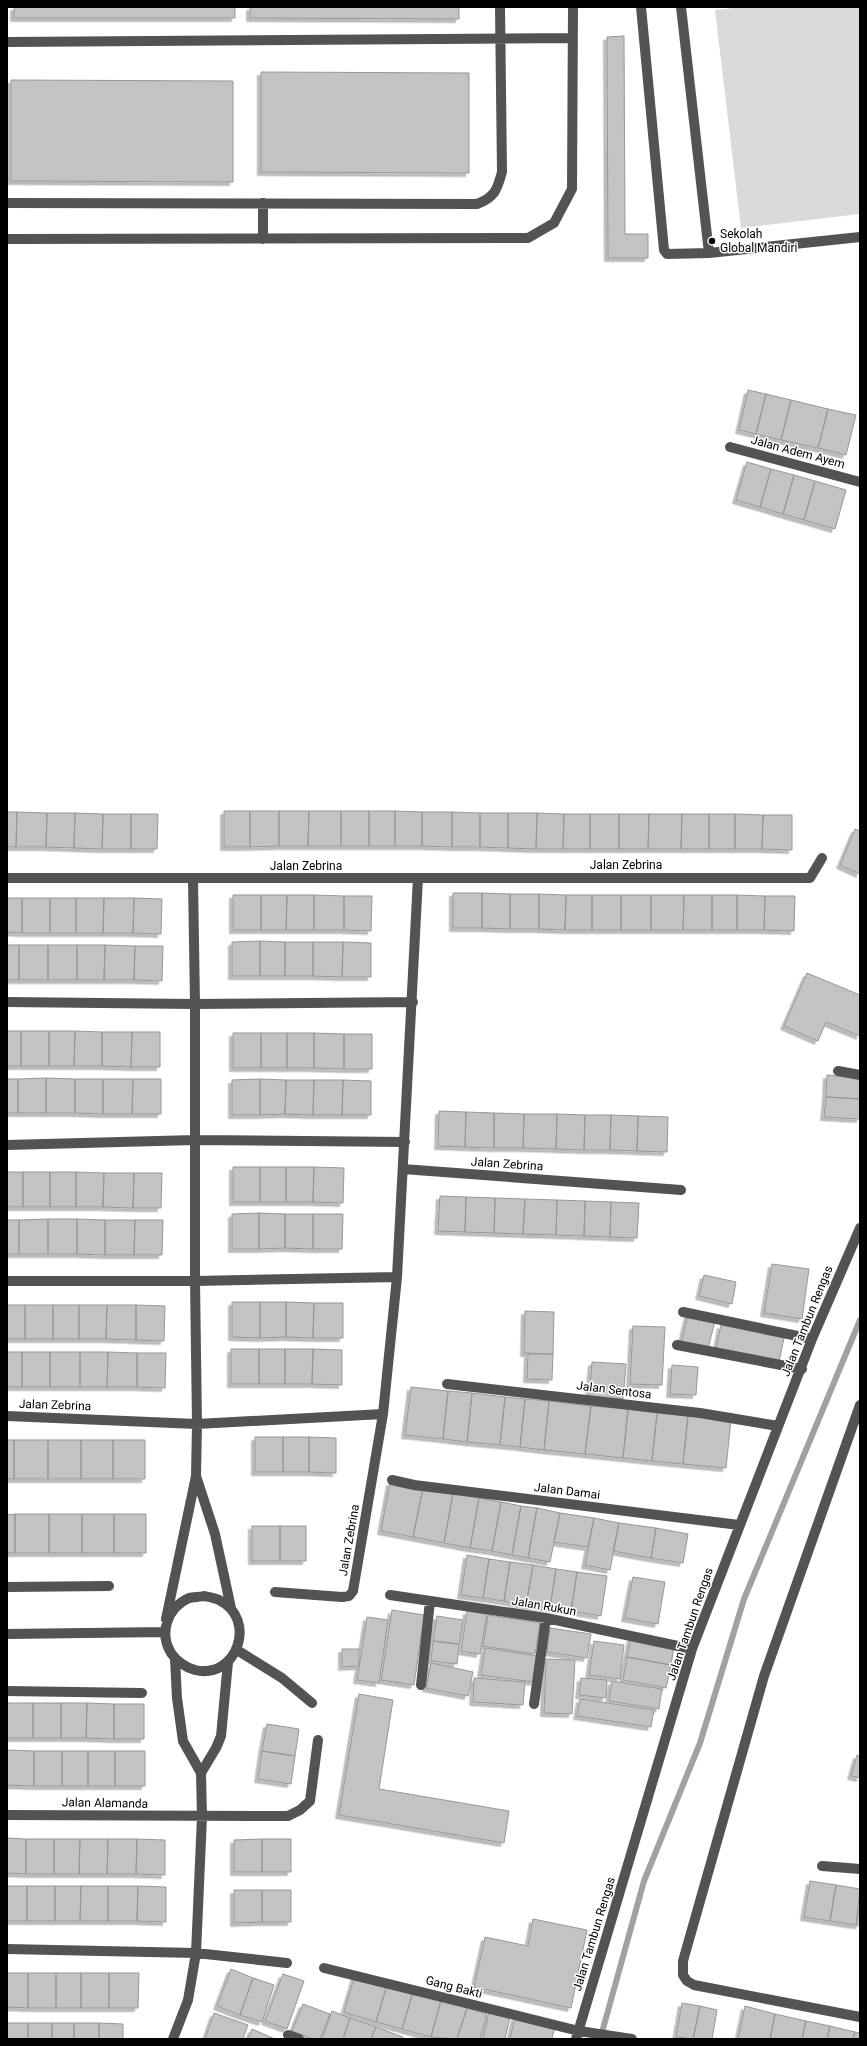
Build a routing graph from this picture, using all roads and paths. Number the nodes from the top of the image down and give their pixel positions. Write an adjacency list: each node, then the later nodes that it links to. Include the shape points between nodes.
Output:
1 (500, 7): 6 (street)
2 (573, 7): 5 (street)
3 (641, 7): 13 (street, via 664,250 667,254)
4 (681, 7): 13 (street)
5 (573, 38): 6 (street); 12 (street, via 572,189 554,223 528,238)
6 (500, 40): 7 (street); 9 (street, via 502,172 498,189 488,199 477,204)
7 (7, 42)
8 (7, 203): 9 (street)
9 (263, 203): 12 (street)
10 (860, 237): 13 (street)
11 (7, 239): 12 (street)
12 (263, 239)
13 (709, 253)
14 (730, 447): 15 (street, Jalan Adem Ayem)
15 (860, 482)
16 (822, 858): 18 (street, Jalan Zebrina, via 810,878)
17 (7, 878): 19 (street, Jalan Zebrina)
18 (418, 878): 19 (street, Jalan Zebrina); 21 (street, Jalan Zebrina)
19 (193, 880): 22 (street)
20 (7, 1002): 22 (street)
21 (413, 1002): 22 (street); 26 (street, Jalan Zebrina)
22 (195, 1004): 25 (street)
23 (838, 1071): 24 (street)
24 (860, 1075)
25 (194, 1140): 26 (street); 27 (street); 33 (street)
26 (404, 1142): 28 (street, Jalan Zebrina)
27 (7, 1145)
28 (404, 1169): 29 (street, Jalan Zebrina); 31 (street, Jalan Zebrina)
29 (681, 1190)
30 (860, 1228): 35 (street, Jalan Tambun Rengas)
31 (397, 1277): 33 (street); 40 (street, Jalan Zebrina)
32 (7, 1281): 33 (street)
33 (195, 1281): 42 (street)
34 (683, 1312): 35 (street)
35 (812, 1340): 37 (street, Jalan Tambun Rengas)
36 (677, 1345): 37 (street)
37 (802, 1369): 43 (street, Jalan Tambun Rengas)
38 (447, 1384): 43 (street, Jalan Sentosa, via 700,1413)
39 (860, 1405): 76 (street, via 764,1676 683,1961 687,1981 694,1985)
40 (383, 1414): 42 (street, Jalan Zebrina); 49 (street, Jalan Zebrina, via 353,1591 349,1596 342,1597)
41 (7, 1416): 42 (street, Jalan Zebrina)
42 (197, 1424): 44 (street)
43 (778, 1426): 46 (street, Jalan Tambun Rengas)
44 (196, 1476): 52 (street, via 215,1534); 54 (street)
45 (392, 1480): 46 (street, Jalan Damai, via 414,1485)
46 (739, 1526): 57 (street, Jalan Tambun Rengas)
47 (109, 1586): 48 (street)
48 (7, 1587)
49 (275, 1592)
50 (390, 1595): 51 (street, Jalan Rukun)
51 (430, 1601): 53 (street, Jalan Rukun); 61 (street)
52 (231, 1608): 54 (street, via 219,1600 204,1596 190,1598 177,1606); 58 (street, via 238,1621 241,1636)
53 (546, 1618): 57 (street, Jalan Rukun); 65 (street)
54 (166, 1619): 55 (street)
55 (165, 1632): 56 (street); 59 (street, via 167,1647)
56 (7, 1634)
57 (692, 1649): 77 (street, Jalan Tambun Rengas)
58 (237, 1650): 60 (street); 64 (street, via 282,1678)
59 (174, 1659): 60 (street, via 187,1668 201,1672 213,1671); 67 (street, via 184,1741)
60 (228, 1662): 67 (street, via 221,1736)
61 (421, 1685)
62 (7, 1691): 63 (street)
63 (142, 1693)
64 (312, 1702)
65 (534, 1704)
66 (318, 1740): 69 (street, Jalan Alamanda, via 310,1801 300,1810 288,1816)
67 (201, 1773): 69 (street)
68 (7, 1815): 69 (street, Jalan Alamanda)
69 (202, 1817): 73 (street)
70 (822, 1866): 71 (street)
71 (860, 1869)
72 (7, 1949): 73 (street)
73 (196, 1953): 74 (street); 79 (street, via 188,2000)
74 (286, 1963)
75 (324, 1968): 77 (street, Gang Bakti)
76 (860, 2017)
77 (580, 2034): 81 (street, Gang Bakti)
78 (288, 2035): 80 (street)
79 (173, 2039)
80 (299, 2039)
81 (632, 2039)

